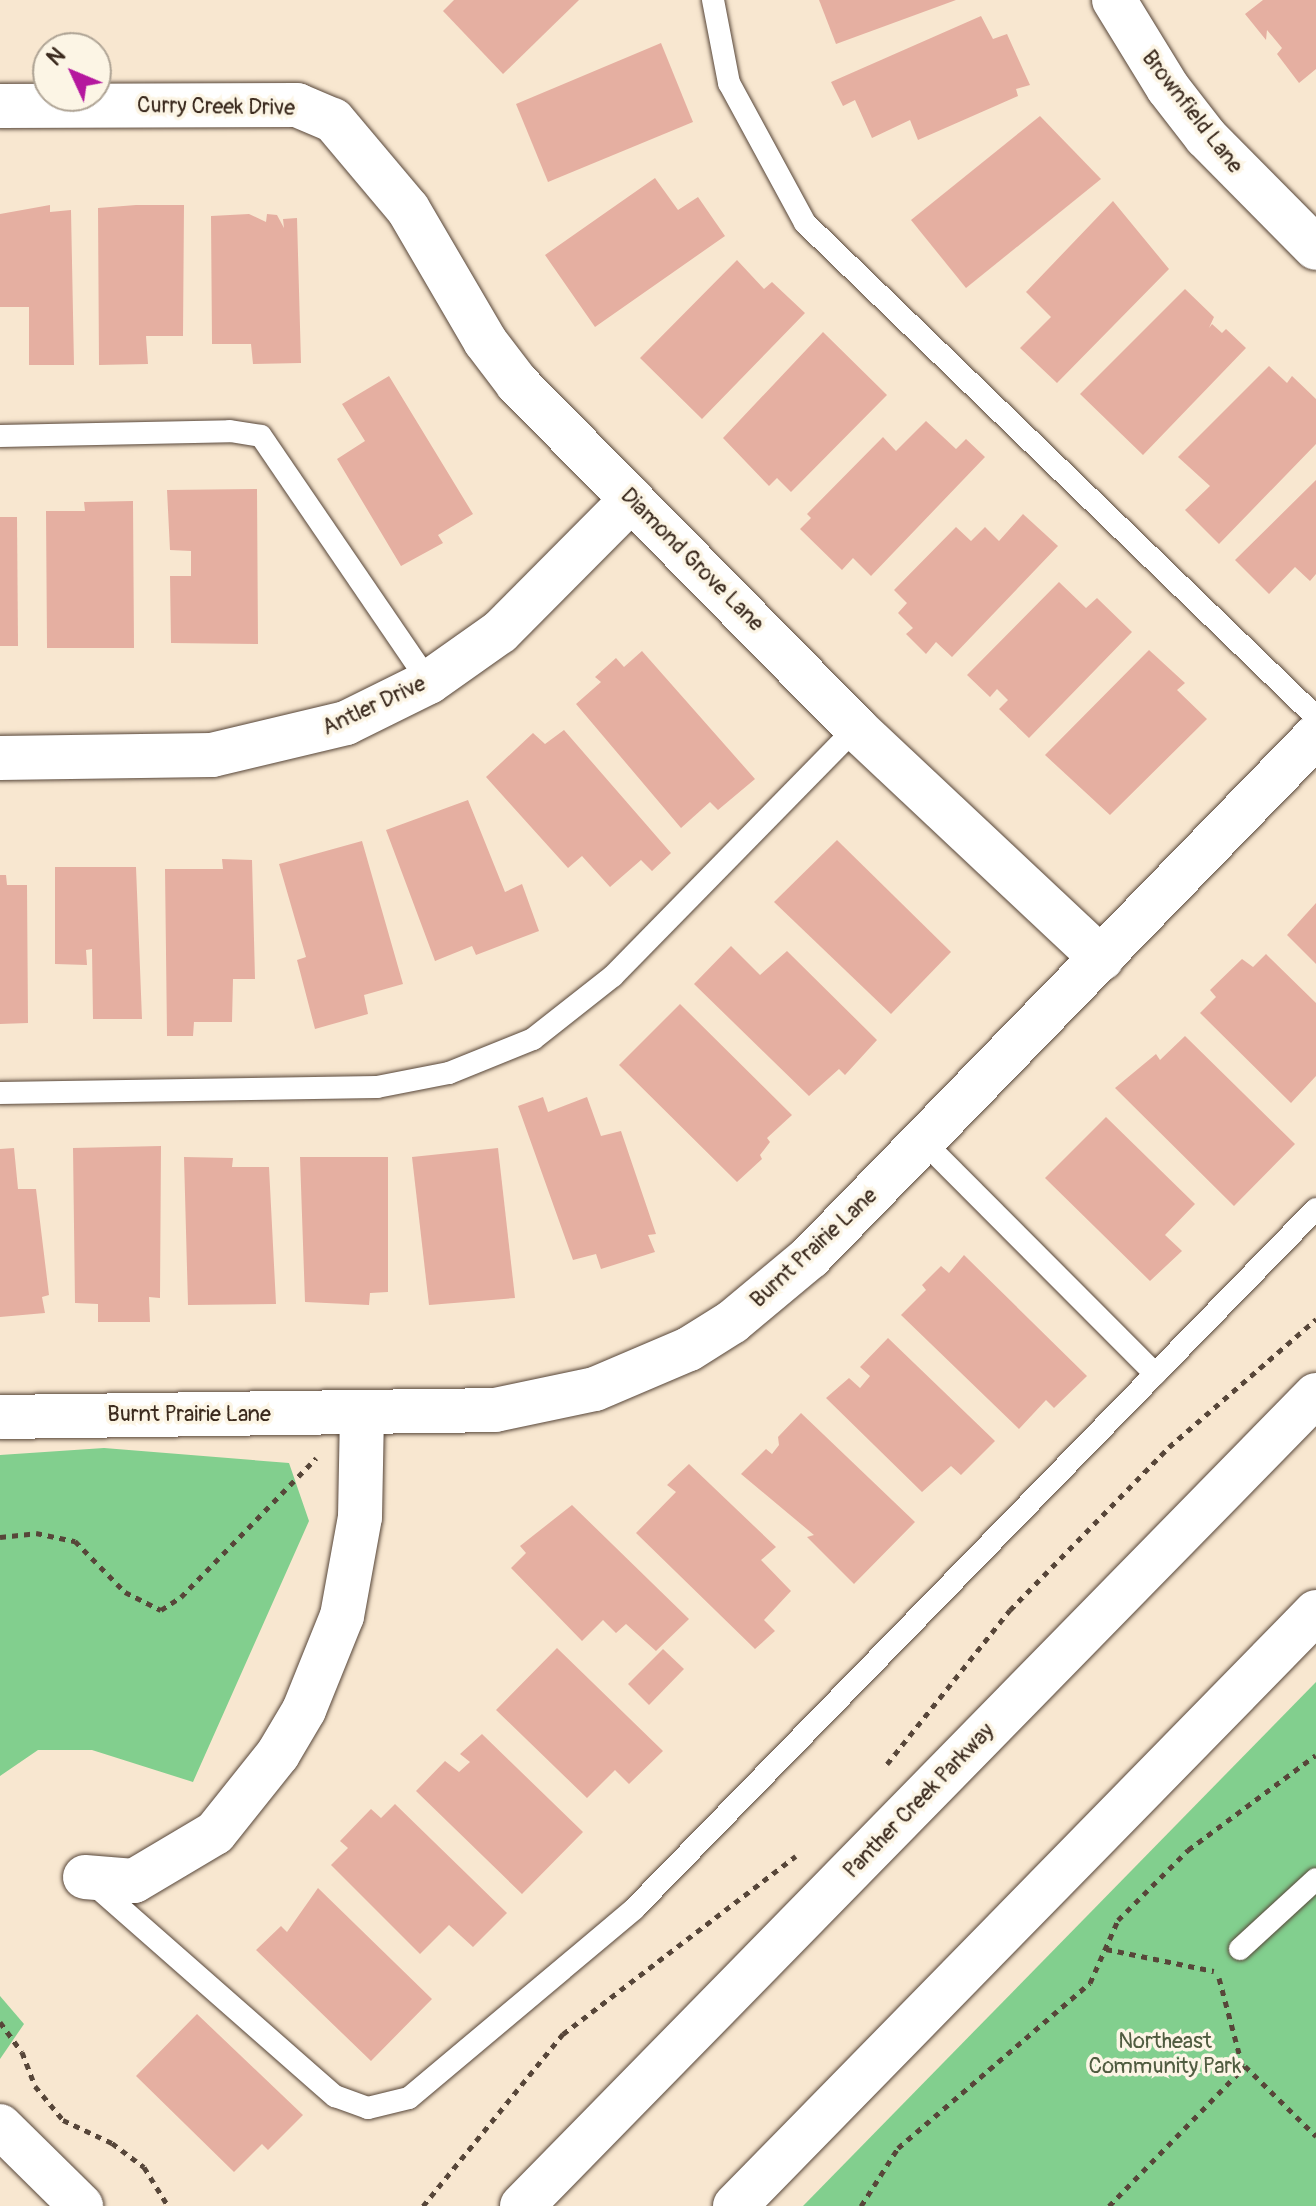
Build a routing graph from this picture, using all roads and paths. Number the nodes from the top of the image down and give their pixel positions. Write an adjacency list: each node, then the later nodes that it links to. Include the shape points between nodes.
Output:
1 (713, 0): 9 (lane, via 729,83 805,223)
2 (1114, 0): 5 (street, Brownfield Lane, via 1168,88 1206,137)
3 (0, 106): 4 (street, Curry Creek Drive, via 297,105)
4 (333, 120): 7 (street, Diamond Grove Lane, via 408,209 485,341 517,383)
5 (1316, 248)
6 (0, 436): 8 (lane, via 230,431 261,436)
7 (632, 499): 8 (street, Antler Drive, via 500,632); 10 (street, Diamond Grove Lane)
8 (429, 682): 12 (street, Antler Drive, via 346,723 257,748 166,757)
9 (1316, 717)
10 (856, 728): 13 (street, Diamond Grove Lane); 14 (lane, via 613,976 533,1039 449,1073 377,1087)
11 (1316, 736): 13 (street, Burnt Prairie Lane)
12 (0, 758)
13 (1102, 959): 15 (street, Burnt Prairie Lane)
14 (0, 1093)
15 (923, 1141): 18 (lane); 20 (street, Burnt Prairie Lane, via 772,1292 689,1349 595,1389 546,1402 495,1410)
16 (1316, 1209): 18 (lane)
17 (1316, 1319): 25 (path, via 1169,1447 1010,1610)
18 (1155, 1374): 27 (lane, via 634,1909 409,2098 368,2108 335,2096)
19 (1316, 1395): 38 (street, Panther Creek Parkway)
20 (362, 1413): 21 (street, Burnt Prairie Lane); 22 (path, via 181,1597 161,1610 125,1592 75,1541 36,1533); 27 (street, via 360,1517 342,1616 304,1710 278,1754 215,1833 134,1881)
21 (0, 1417)
22 (0, 1537)
23 (1316, 1612): 39 (street)
24 (1316, 1755): 29 (path, via 1188,1850 1118,1920)
25 (877, 1776)
26 (802, 1851): 37 (path, via 563,2034)
27 (85, 1877)
28 (1316, 1879): 30 (lane)
29 (1106, 1949): 32 (path, via 1218,1972); 40 (path, via 1090,1983 898,2148)
30 (1240, 1949)
31 (0, 2022): 36 (path, via 22,2052 35,2086 63,2120 112,2143 144,2167)
32 (1243, 2068): 34 (path); 41 (path)
33 (0, 2126): 35 (street)
34 (1316, 2136)
35 (81, 2206)
36 (168, 2206)
37 (423, 2206)
38 (522, 2206)
39 (735, 2206)
40 (861, 2206)
41 (1109, 2206)

